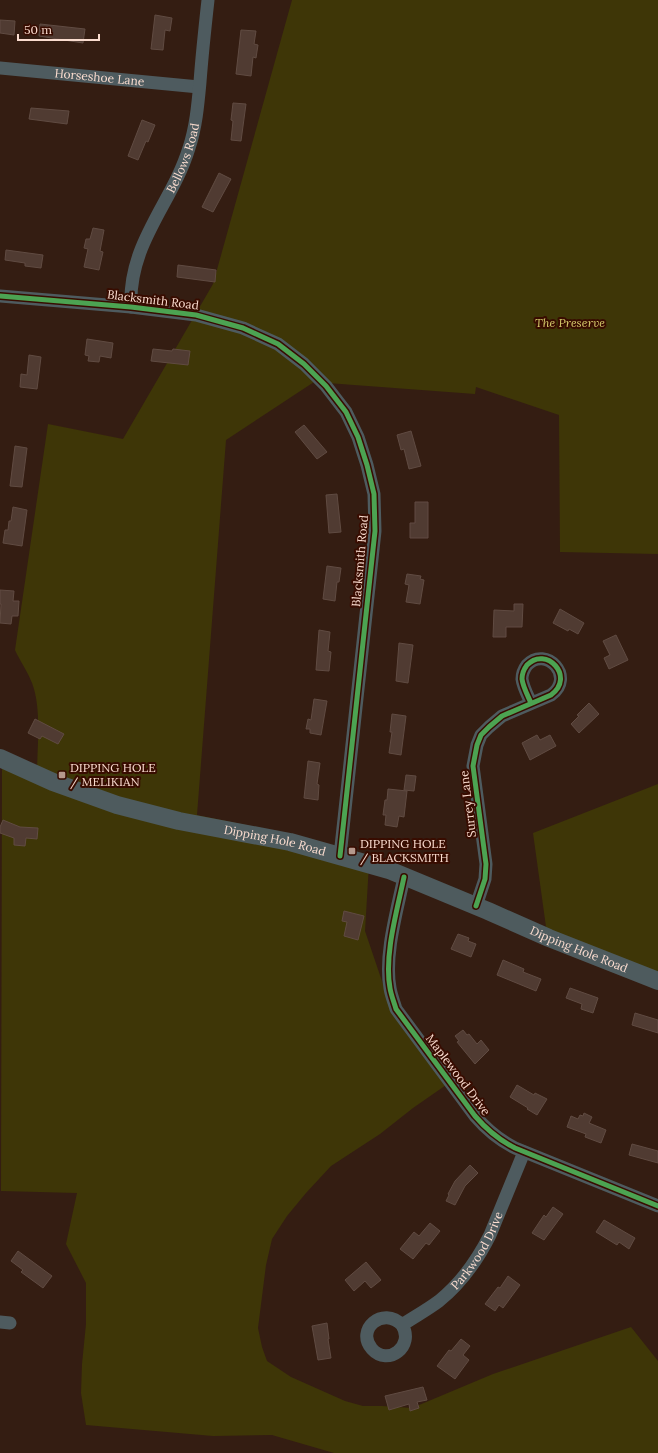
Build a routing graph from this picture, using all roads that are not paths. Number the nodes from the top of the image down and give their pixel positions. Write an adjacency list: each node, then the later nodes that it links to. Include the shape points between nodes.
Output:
1 (208, 0): 3 (street, Bellows Road)
2 (0, 68): 3 (street, Horseshoe Lane)
3 (199, 87): 5 (street, Bellows Road, via 189,149 140,252 133,275)
4 (0, 296): 5 (street, Blacksmith Road)
5 (131, 307): 8 (street, Blacksmith Road, via 196,315 243,328 278,344 304,364 326,386 346,412 358,437 374,494 375,531)
6 (531, 703): 10 (street, Surrey Lane, via 502,716 489,727 481,735 474,755 473,766 486,864 485,879)
7 (0, 758): 8 (main road, Dipping Hole Road, via 53,782 117,805 193,824 290,842)
8 (340, 856): 9 (main road, Dipping Hole Road)
9 (404, 877): 10 (main road, Dipping Hole Road); 12 (street, Maplewood Drive, via 388,967 396,1009 475,1116 501,1140)
10 (476, 906): 11 (main road, Dipping Hole Road, via 548,938)
11 (658, 981)
12 (524, 1152): 13 (street, Maplewood Drive); 14 (street, Parkwood Drive, via 490,1234 476,1257 457,1283 438,1301)
13 (658, 1206)
14 (402, 1325)

